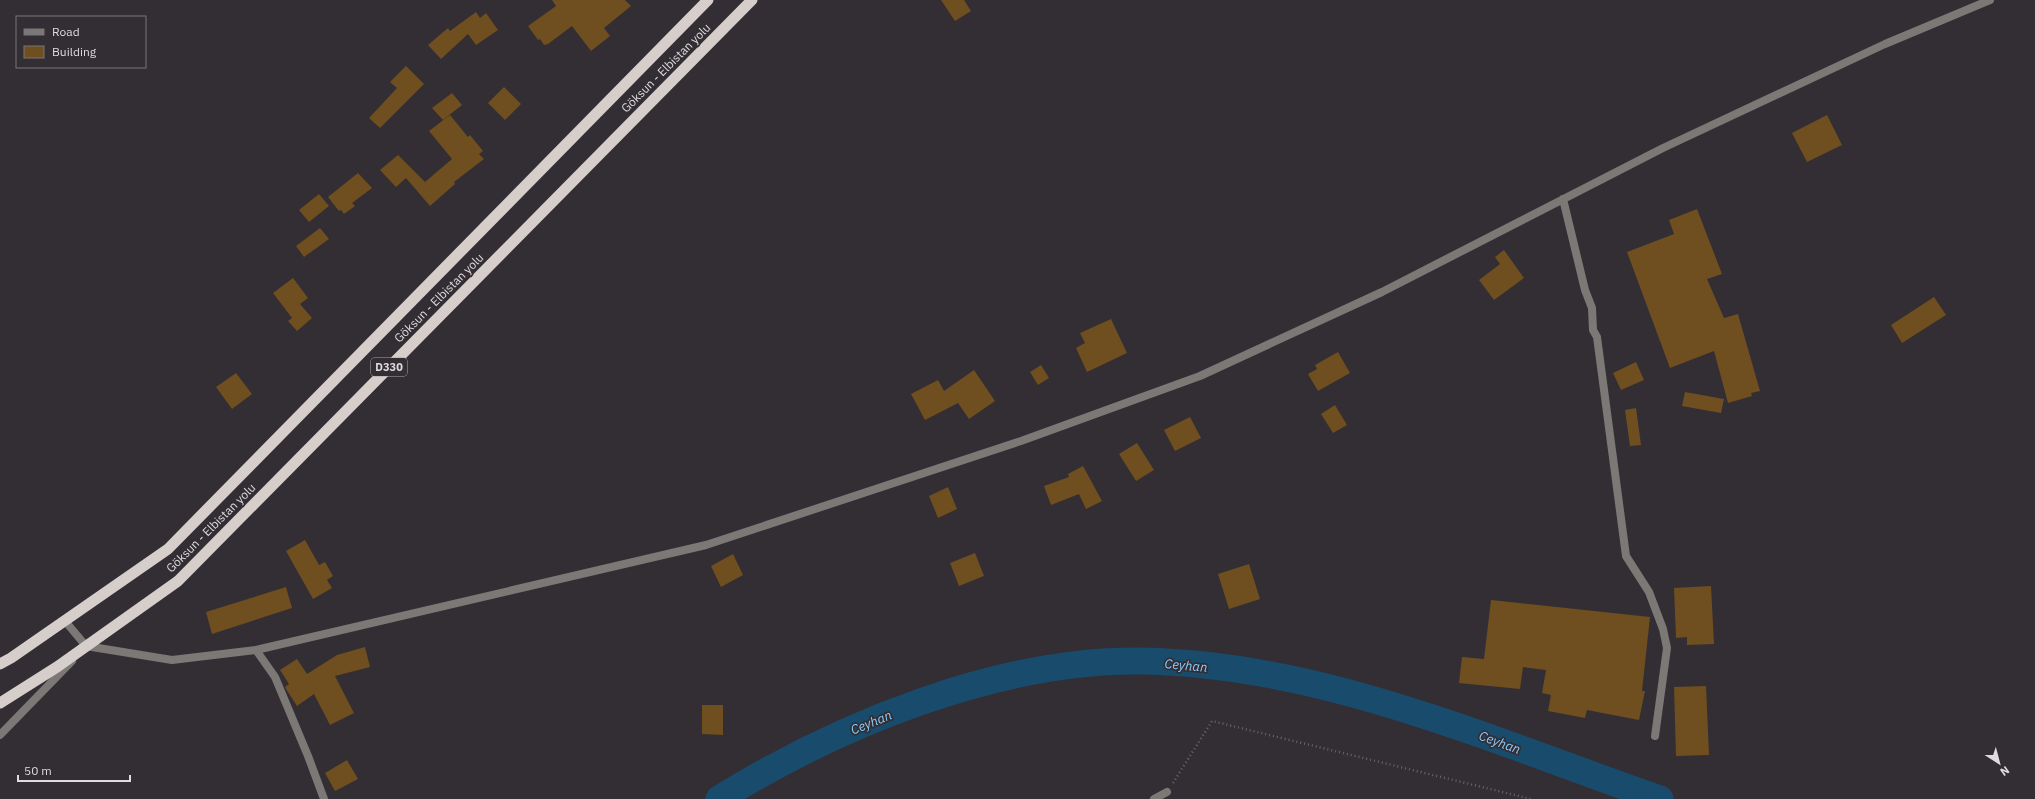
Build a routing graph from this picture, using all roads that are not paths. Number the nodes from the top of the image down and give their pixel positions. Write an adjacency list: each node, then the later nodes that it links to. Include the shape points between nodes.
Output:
1 (708, 0): 5 (highway, Göksun - Elbistan yolu / D330, via 168,549)
2 (752, 0): 6 (highway, Göksun - Elbistan yolu / D330, via 178,581)
3 (1990, 0): 4 (street, via 1878,47 1663,148)
4 (1563, 199): 7 (street, via 1382,292 1200,376 1020,440 706,545); 11 (street, via 1585,290 1592,308 1626,556 1649,592 1663,629 1667,648)
5 (65, 621): 6 (street); 8 (highway, Göksun - Elbistan yolu / D330)
6 (86, 646): 7 (street, via 172,660); 9 (highway, Göksun - Elbistan yolu / D330); 10 (street)
7 (256, 650): 13 (street, via 275,677)
8 (0, 664)
9 (0, 703)
10 (0, 735)
11 (1655, 736)
12 (1167, 792): 14 (street)
13 (324, 799)
14 (1154, 799)

